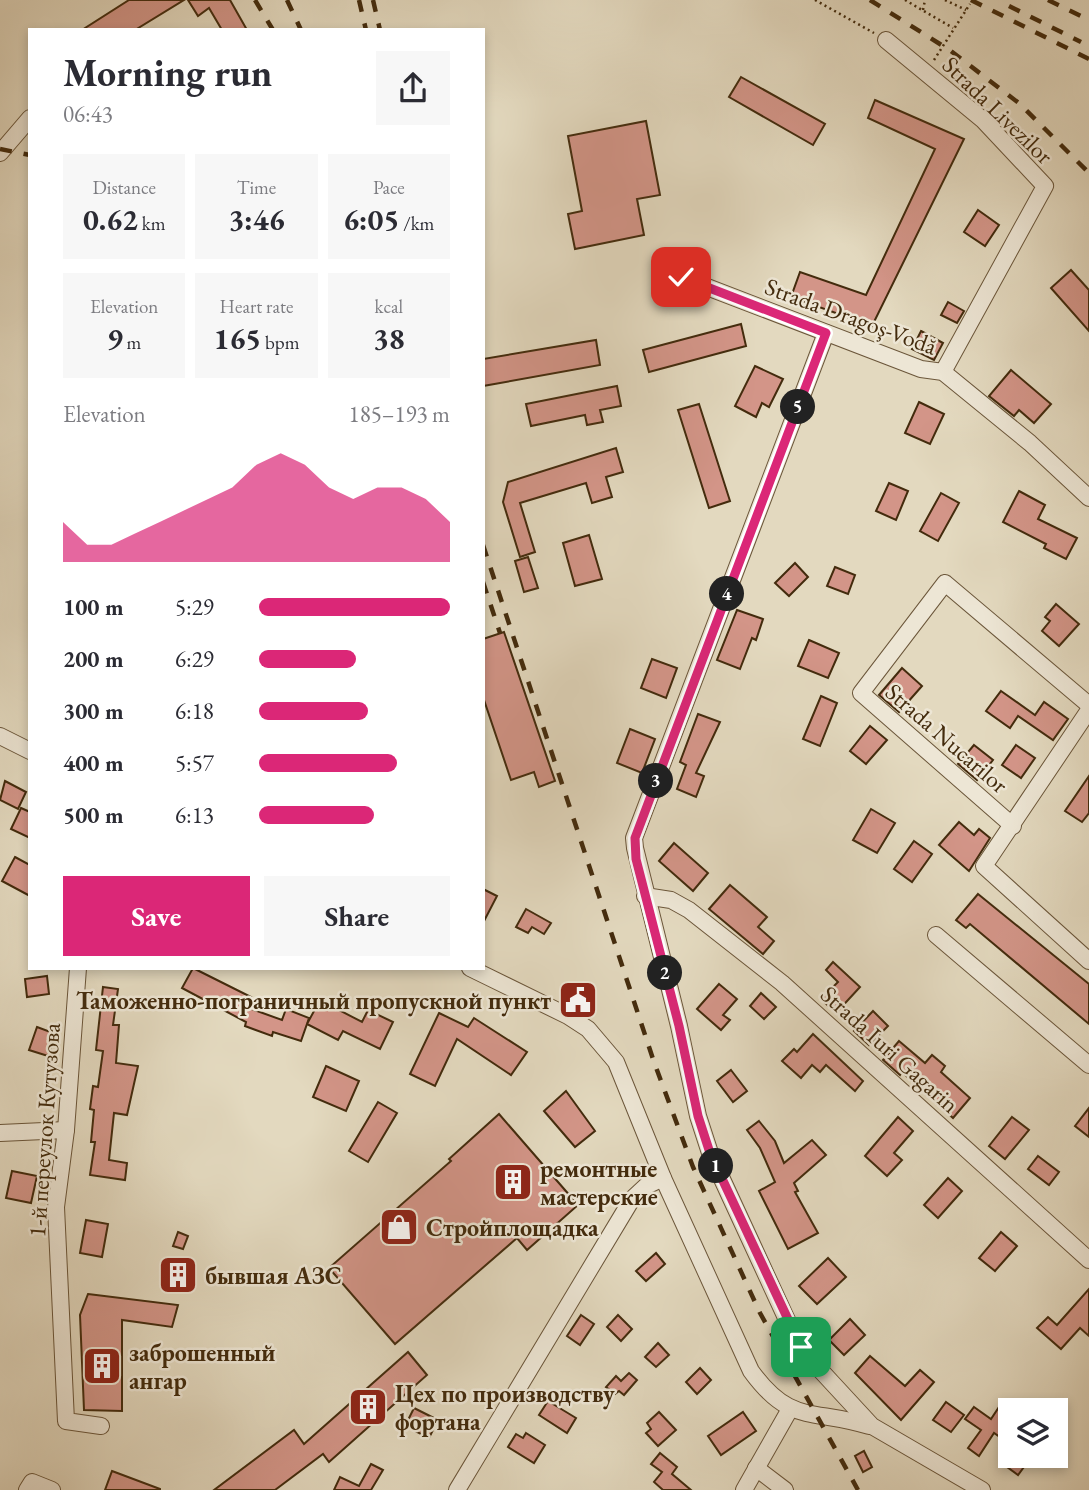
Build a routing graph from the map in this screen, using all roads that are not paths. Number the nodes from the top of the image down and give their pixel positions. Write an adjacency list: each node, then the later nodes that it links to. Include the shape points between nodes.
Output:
1 (886, 40): 6 (street, Strada Livezilor, via 983,120 1045,186)
2 (28, 120): 3 (street)
3 (0, 153)
4 (681, 277): 5 (street, Strada Dragoş-Vodă)
5 (826, 333): 6 (street, Strada Dragoş-Vodă, via 921,369); 12 (street, via 635,838)
6 (943, 372): 7 (street, Strada Dragoş-Vodă, via 1030,443)
7 (1089, 499)
8 (1089, 708): 11 (street, Strada Nucarilor); 11 (street, Strada Nucarilor, via 946,583 861,693)
9 (0, 736): 10 (street)
10 (28, 750)
11 (1013, 826): 14 (street, Strada Nucarilor, via 984,866)
12 (645, 896): 21 (street, Strada Iuri Gagarin, via 671,900 689,910 782,983); 24 (street, via 710,1153 793,1333 811,1360)
13 (936, 934): 17 (street)
14 (1089, 961)
15 (78, 970): 18 (street, 1-й переулок Кутузова)
16 (474, 970): 20 (street, via 568,1016 599,1039 624,1075)
17 (1089, 1065)
18 (66, 1130): 19 (street); 23 (street, 1-й переулок Кутузова, via 56,1207 66,1421)
19 (0, 1133)
20 (663, 1178): 22 (street, via 751,1371 774,1399); 29 (street, via 632,1199)
21 (1089, 1260)
22 (790, 1409): 24 (street); 25 (street)
23 (101, 1426)
24 (872, 1426): 27 (street)
25 (756, 1468): 30 (street); 31 (street)
26 (29, 1486): 28 (street)
27 (969, 1486): 32 (street)
28 (52, 1490)
29 (457, 1490)
30 (744, 1490)
31 (785, 1490)
32 (982, 1490)

